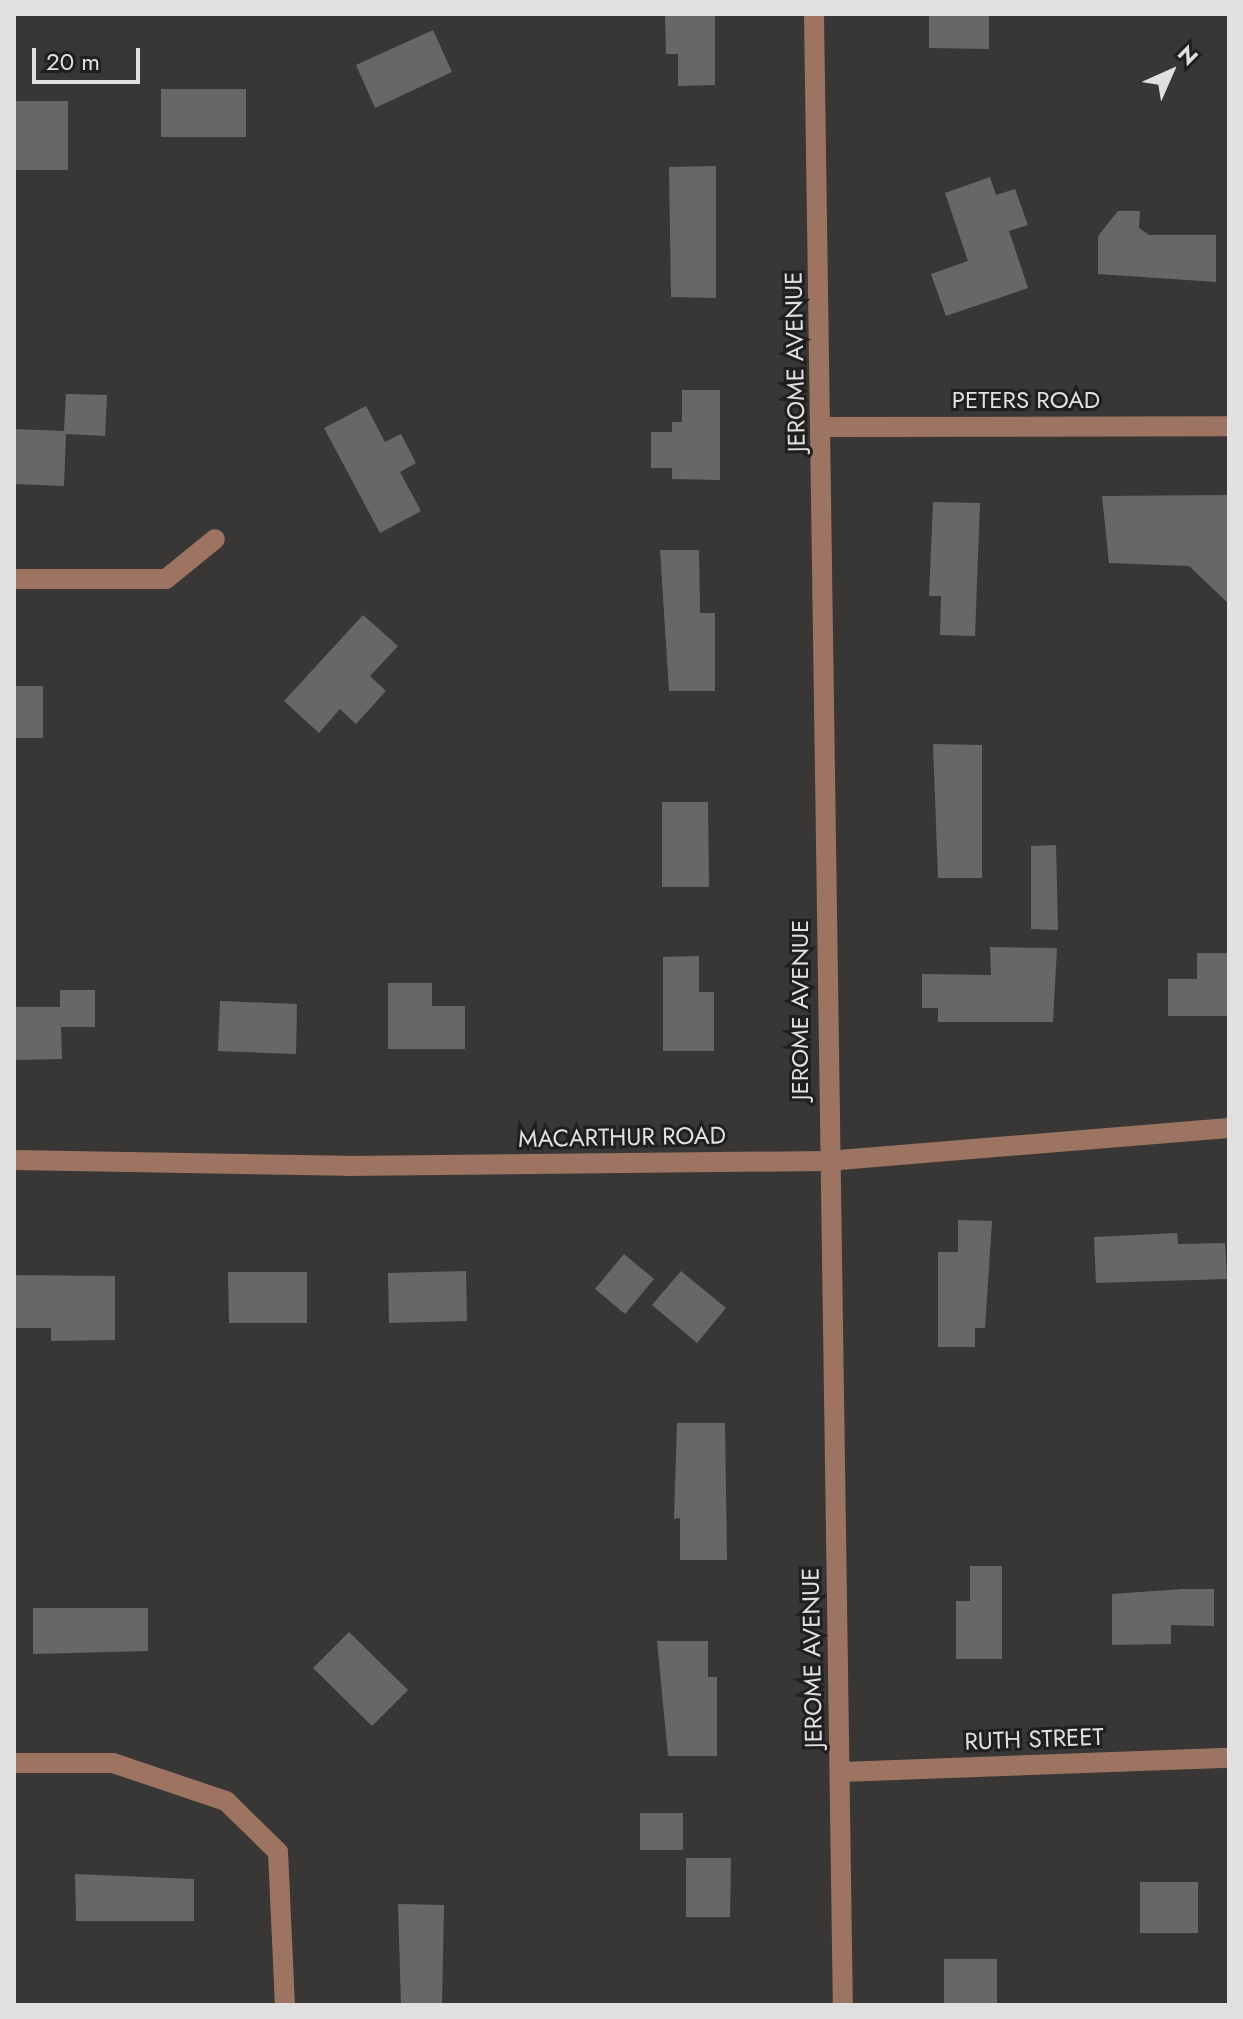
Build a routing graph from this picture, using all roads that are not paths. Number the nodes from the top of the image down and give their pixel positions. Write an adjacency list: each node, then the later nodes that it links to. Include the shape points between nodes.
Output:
1 (814, 14): 3 (street, JEROME AVENUE)
2 (1229, 426): 3 (street, PETERS ROAD)
3 (822, 427): 8 (street, JEROME AVENUE)
4 (215, 539): 5 (street, via 166,579)
5 (14, 579)
6 (1229, 1128): 8 (street, MACARTHUR ROAD)
7 (14, 1160): 8 (street, MACARTHUR ROAD, via 346,1166)
8 (827, 1161): 11 (street, JEROME AVENUE)
9 (1229, 1758): 11 (street, RUTH STREET)
10 (14, 1763): 12 (street, via 113,1763 226,1801 278,1852)
11 (841, 1772): 13 (street, JEROME AVENUE)
12 (285, 2005)
13 (843, 2005)

